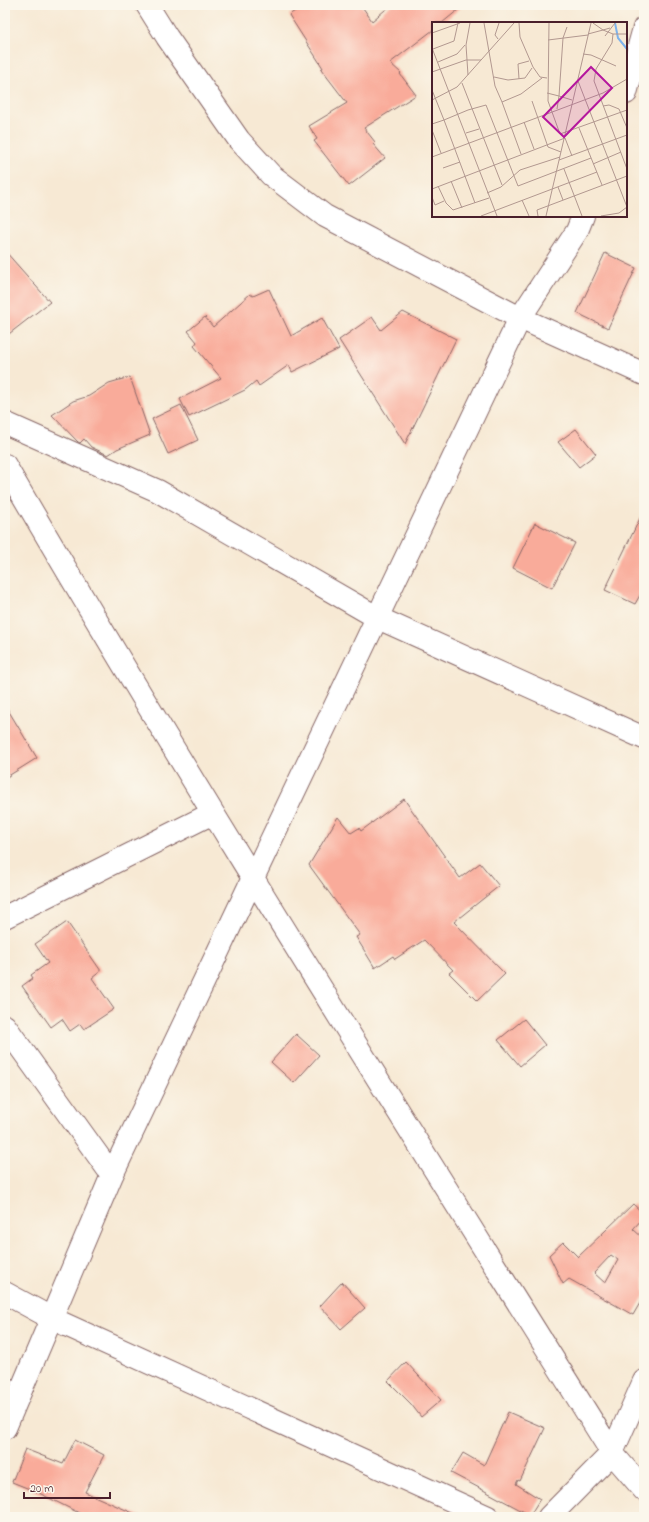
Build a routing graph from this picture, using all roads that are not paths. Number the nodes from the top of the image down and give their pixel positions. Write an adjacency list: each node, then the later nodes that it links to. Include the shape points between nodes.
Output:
1 (147, 5): 5 (street, via 239,140 271,175 325,216)
2 (644, 28): 3 (street)
3 (627, 89)
4 (583, 217): 5 (street, via 577,230)
5 (520, 318): 6 (street); 9 (street)
6 (644, 374)
7 (5, 423): 9 (street, via 158,491)
8 (5, 465): 11 (street, via 88,608)
9 (378, 618): 10 (street); 12 (street)
10 (644, 738)
11 (213, 813): 12 (street); 13 (street)
12 (253, 878): 15 (street); 20 (street)
13 (5, 917)
14 (5, 1026): 15 (street)
15 (112, 1175): 17 (street)
16 (5, 1293): 17 (street)
17 (52, 1319): 19 (street); 22 (street)
18 (644, 1382): 20 (street)
19 (5, 1428)
20 (612, 1453): 21 (street); 23 (street)
21 (644, 1490)
22 (488, 1517)
23 (549, 1517)

